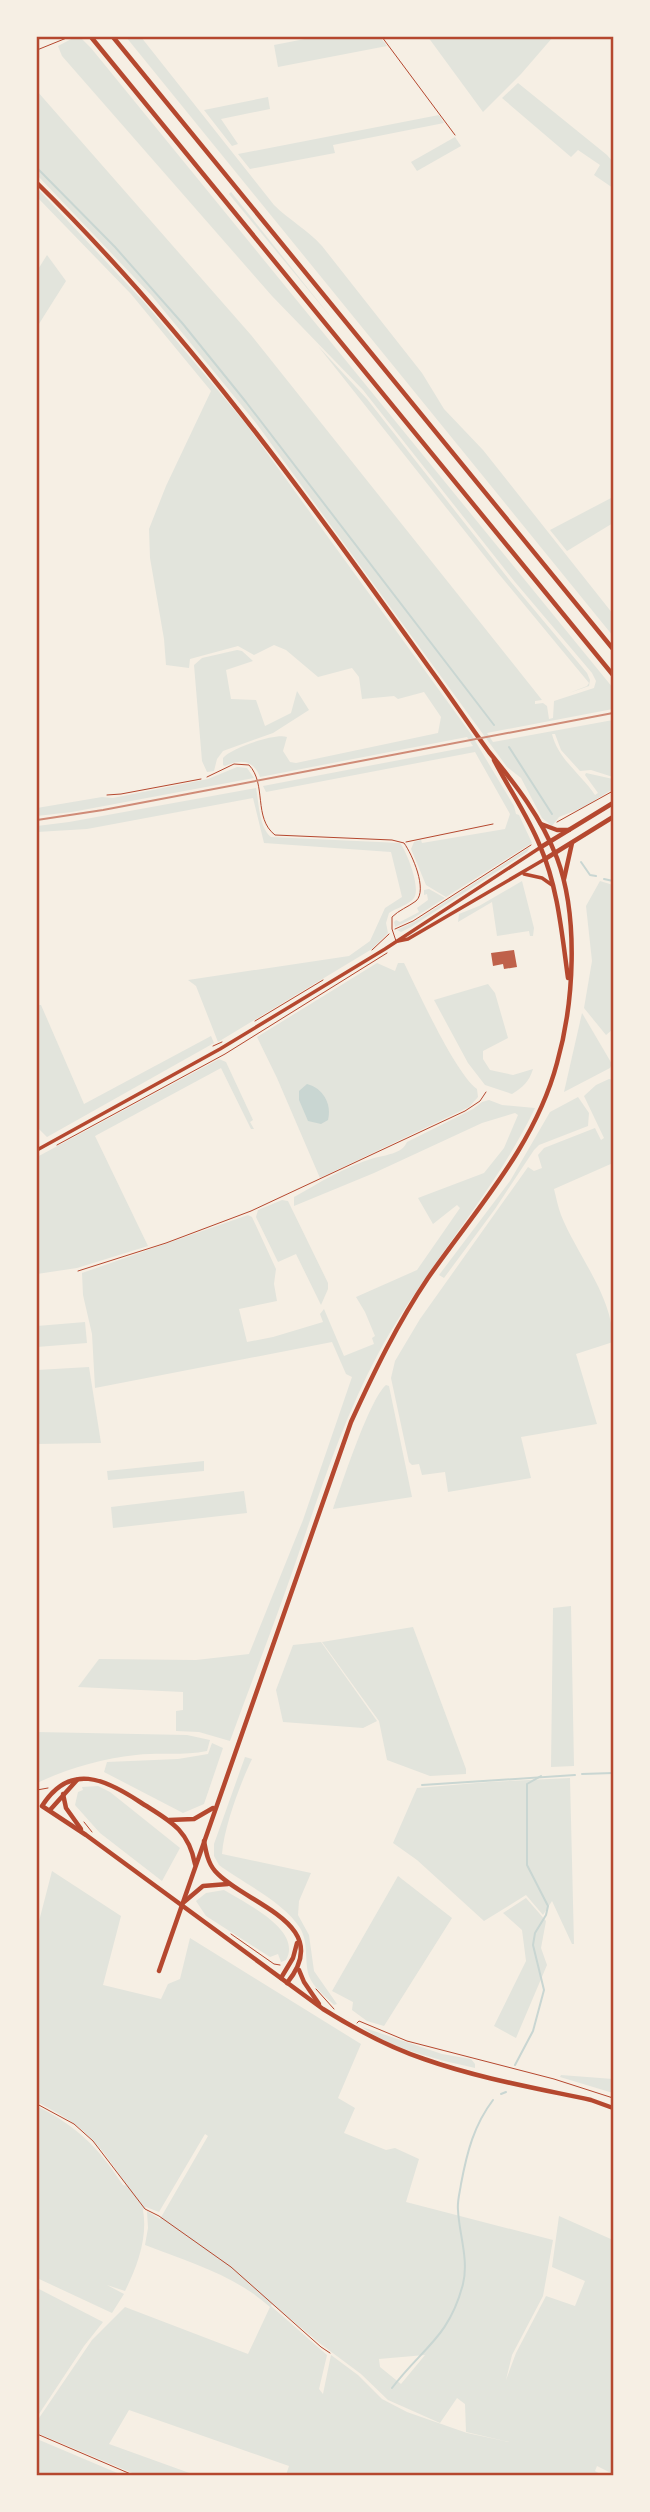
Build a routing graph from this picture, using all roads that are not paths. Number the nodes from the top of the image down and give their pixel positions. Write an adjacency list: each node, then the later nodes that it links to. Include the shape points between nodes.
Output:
1 (91, 37): 7 (main road)
2 (113, 37): 6 (main road)
3 (382, 37): 4 (lane)
4 (455, 135)
5 (37, 183): 8 (main road, via 111,258 216,379)
6 (613, 649)
7 (613, 675)
8 (489, 751): 13 (main road); 18 (main road)
9 (206, 777): 17 (lane, via 234,764 248,765 256,775 266,825 275,835)
10 (613, 803): 14 (main road)
11 (613, 817): 16 (main road)
12 (493, 824): 17 (lane)
13 (541, 824): 14 (main road); 15 (main road)
14 (570, 830): 15 (main road)
15 (550, 842): 18 (main road); 19 (main road)
16 (573, 842): 19 (main road); 22 (main road)
17 (404, 843): 24 (lane, via 421,890 416,901 392,917)
18 (541, 847): 20 (main road); 24 (main road)
19 (555, 853): 20 (main road); 22 (main road)
20 (545, 859): 21 (main road); 23 (main road)
21 (522, 874): 23 (main road); 24 (main road)
22 (564, 883): 25 (main road)
23 (552, 885): 25 (main road)
24 (397, 942): 27 (main road, via 220,1049)
25 (569, 990): 32 (main road, via 557,1066 537,1118 400,1324 351,1422)
26 (486, 1092): 28 (lane, via 465,1111 288,1195 166,1243)
27 (37, 1150)
28 (78, 1271)
29 (78, 1780): 30 (main road); 31 (main road, via 55,1790); 34 (main road, via 96,1778 115,1785)
30 (63, 1794): 33 (main road); 35 (main road, via 66,1808)
31 (40, 1805): 33 (main road)
32 (215, 1807): 34 (main road, via 194,1819); 36 (main road)
33 (50, 1810): 35 (main road)
34 (169, 1820): 37 (main road, via 185,1834)
35 (86, 1835): 43 (main road)
36 (204, 1840): 37 (main road); 38 (main road, via 209,1862)
37 (195, 1864): 39 (main road)
38 (230, 1884): 39 (main road, via 203,1886); 40 (main road, via 281,1916)
39 (181, 1906): 42 (main road)
40 (297, 1939): 41 (main road, via 302,1956); 43 (main road, via 296,1951)
41 (299, 1969): 44 (main road); 45 (main road)
42 (159, 1971)
43 (281, 1978): 44 (main road)
44 (287, 1983): 45 (main road)
45 (323, 2009): 48 (main road, via 395,2048 466,2072)
46 (357, 2023): 47 (lane)
47 (613, 2098)
48 (613, 2108)

